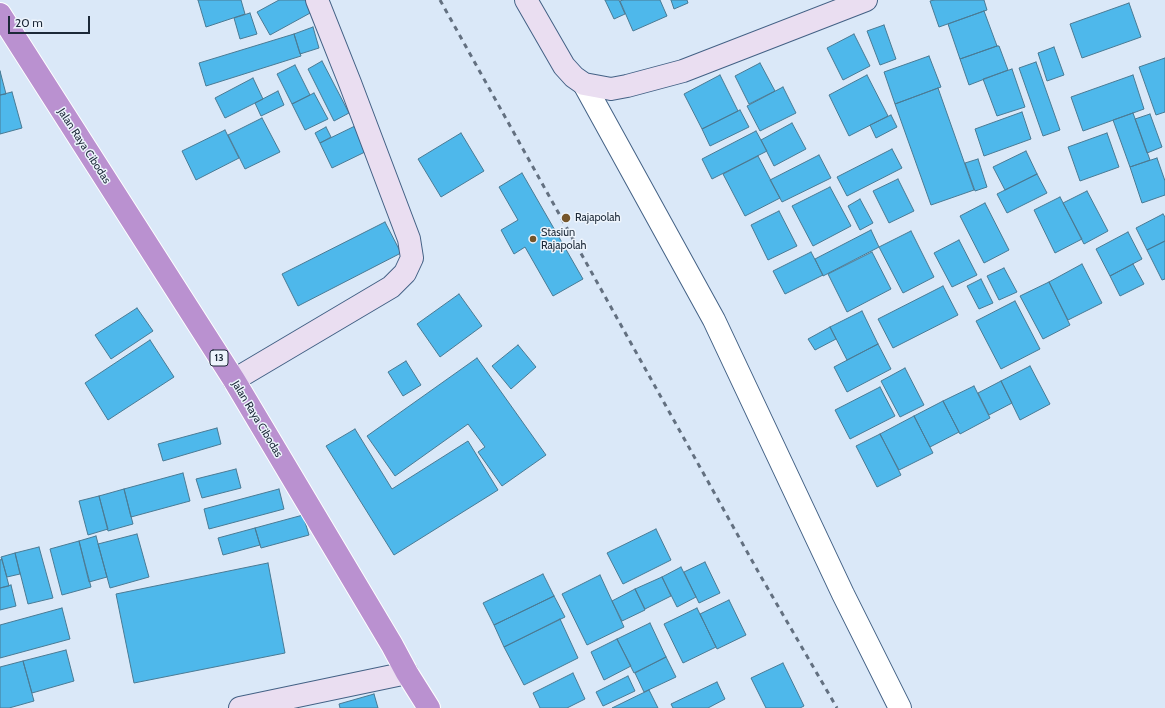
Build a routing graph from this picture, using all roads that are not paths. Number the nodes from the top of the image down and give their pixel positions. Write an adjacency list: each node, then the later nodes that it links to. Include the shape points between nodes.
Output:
1 (317, 0): 6 (main road, via 409,239 412,258 405,274 391,287)
2 (526, 0): 5 (main road, via 564,66)
3 (866, 0): 5 (main road, via 683,71 611,89)
4 (0, 14): 6 (highway, Jalan Raya Cibodas / 13)
5 (584, 84): 10 (street, via 714,320 843,594)
6 (234, 380): 7 (highway, Jalan Raya Cibodas / 13)
7 (407, 673): 8 (main road); 9 (highway, Jalan Raya Cibodas / 13)
8 (240, 708)
9 (429, 708)
10 (900, 708)

